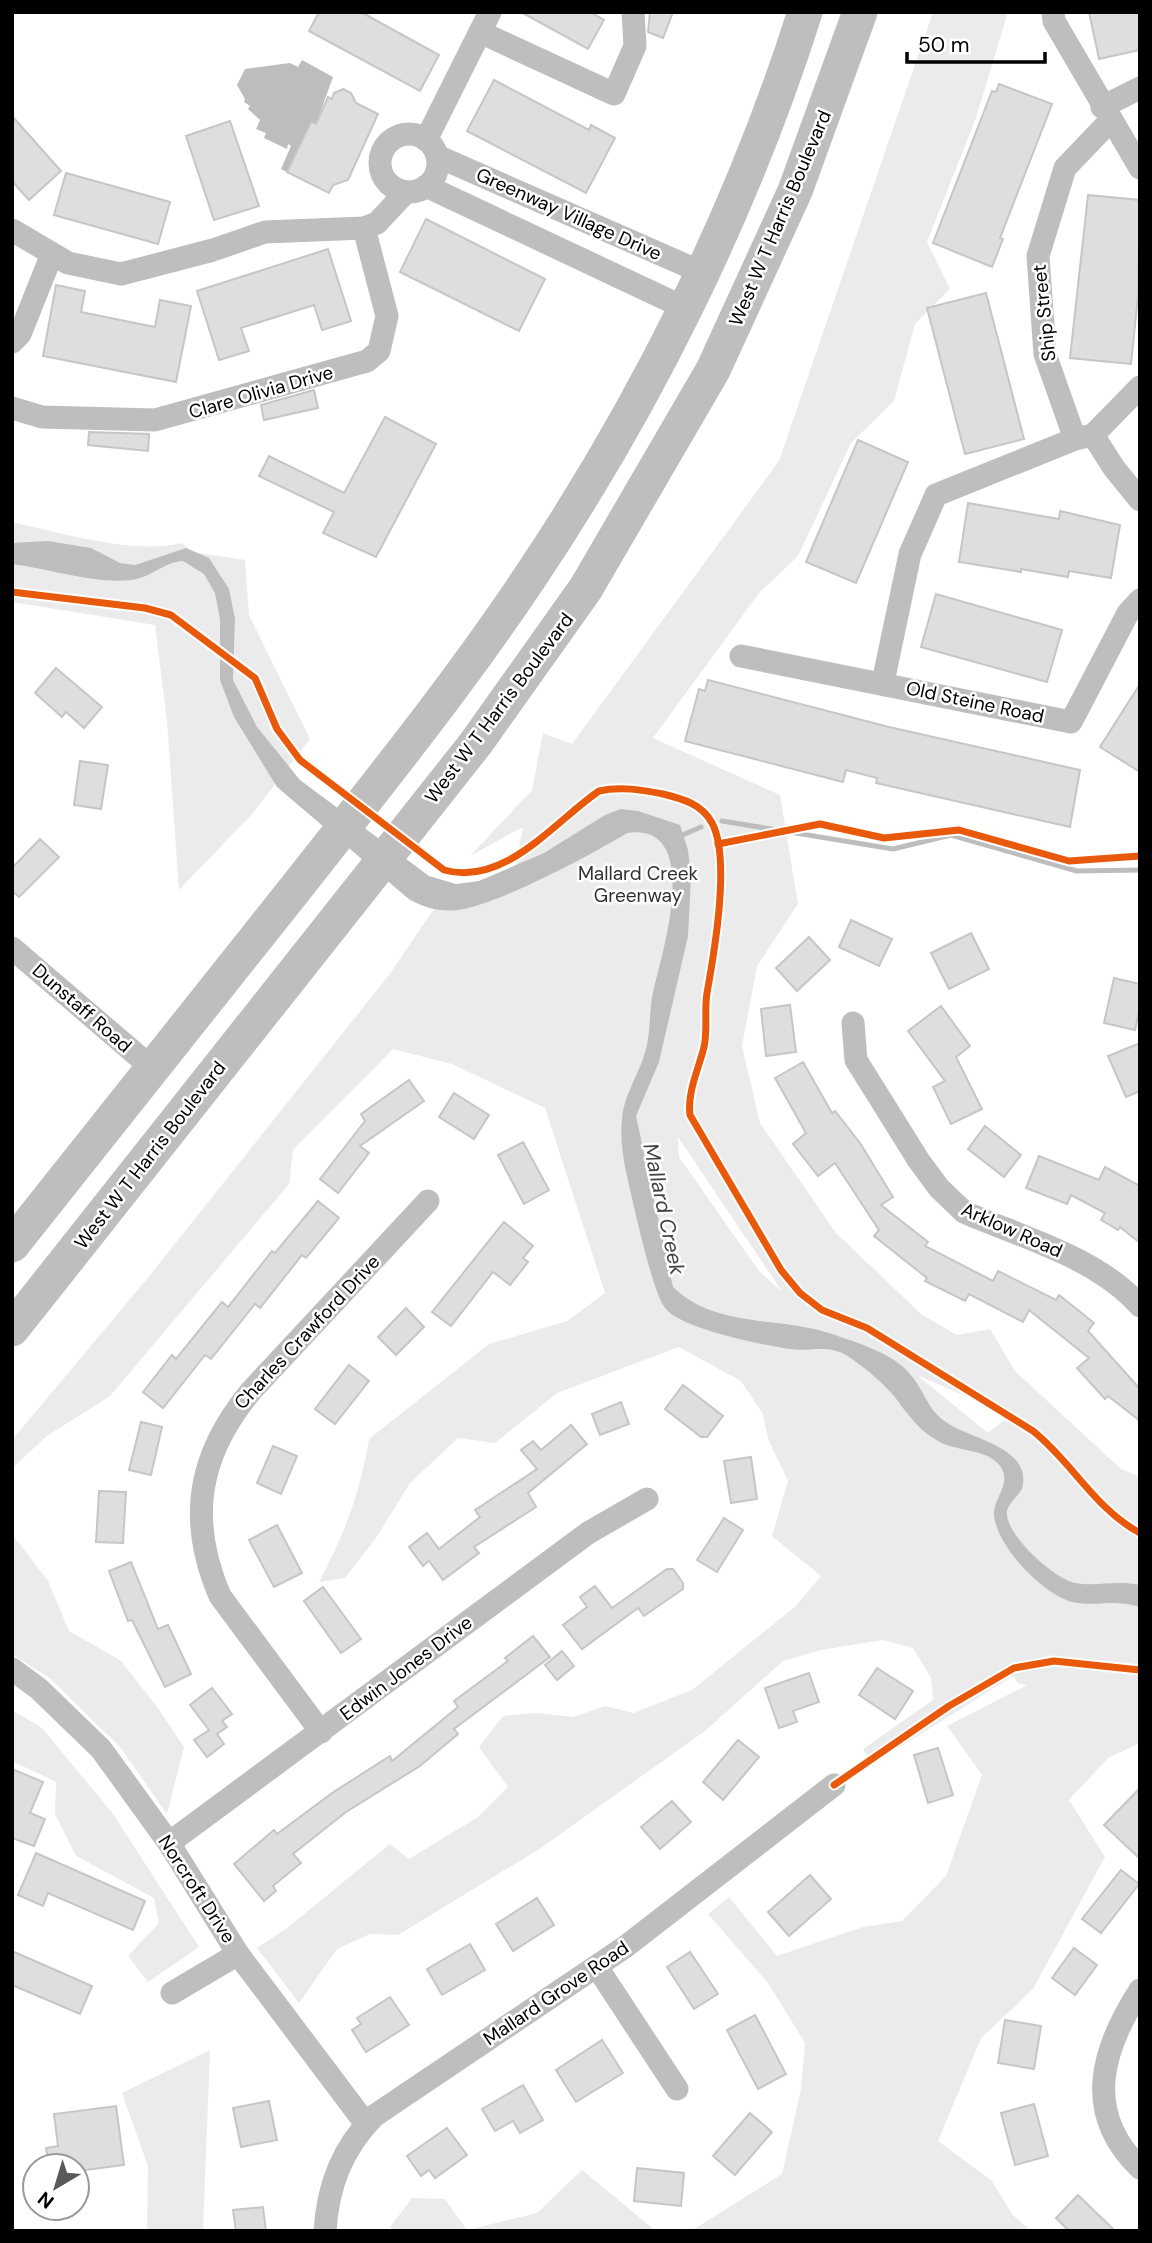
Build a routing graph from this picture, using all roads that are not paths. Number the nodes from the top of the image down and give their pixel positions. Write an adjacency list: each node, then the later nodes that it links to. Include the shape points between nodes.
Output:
1 (633, 12): 5 (street, via 635,46 614,94)
2 (805, 12): 16 (main road, via 746,175)
3 (860, 12): 32 (main road, West W T Harris Boulevard, via 795,191 713,370 586,588 483,734)
4 (1053, 12): 7 (street)
5 (485, 22): 8 (street)
6 (1140, 88): 7 (street, Ship Street)
7 (1106, 114): 9 (street); 21 (street, Ship Street, via 1065,168 1038,256 1045,354)
8 (432, 148): 10 (street, via 434,178); 10 (street, via 408,134 384,148 380,157 389,184); 11 (street, Greenway Village Drive)
9 (1140, 168)
10 (416, 189): 12 (street, via 377,223); 14 (street, Greenway Village Drive)
11 (573, 214): 14 (street); 16 (street, Greenway Village Drive)
12 (364, 228): 15 (street, via 265,232 121,274 68,263); 20 (street, Clare Olivia Drive, via 387,316 379,351 368,361 155,420 42,416)
13 (12, 230): 15 (street)
14 (557, 249): 17 (street, Greenway Village Drive)
15 (52, 254): 18 (street, via 20,334)
16 (701, 272): 17 (main road)
17 (685, 308): 28 (main road, via 572,512 459,680)
18 (12, 342)
19 (1140, 387): 21 (street)
20 (12, 408)
21 (1084, 437): 22 (street, Ship Street); 25 (street, via 936,495 910,554)
22 (1140, 500)
23 (1140, 600): 25 (street, Old Steine Road, via 1128,613 1071,722)
24 (741, 656): 25 (street, Old Steine Road)
25 (883, 682)
26 (12, 948): 28 (street, Dunstaff Road)
27 (853, 1023): 31 (street, Arklow Road, via 856,1060 919,1161 950,1201 964,1212 1085,1262 1117,1283)
28 (152, 1068): 30 (main road)
29 (428, 1201): 35 (street, Charles Crawford Drive, via 231,1415 206,1470 201,1500 203,1542 220,1596)
30 (12, 1245)
31 (1140, 1306)
32 (12, 1329)
33 (647, 1499): 35 (street, Edwin Jones Drive, via 589,1533)
34 (12, 1669): 37 (street, Norcroft Drive, via 101,1749)
35 (320, 1732): 37 (street, Edwin Jones Drive)
36 (834, 1785): 39 (street, Mallard Grove Road)
37 (169, 1843): 38 (street, Norcroft Drive)
38 (238, 1954): 41 (street); 43 (street, Norcroft Drive)
39 (597, 1967): 42 (street); 43 (street, Mallard Grove Road, via 393,2100)
40 (1140, 1990): 44 (street, via 1117,2025 1104,2074 1112,2126)
41 (172, 1993)
42 (677, 2089)
43 (366, 2124): 45 (street, Mallard Grove Road, via 333,2177)
44 (1140, 2168)
45 (325, 2231)

